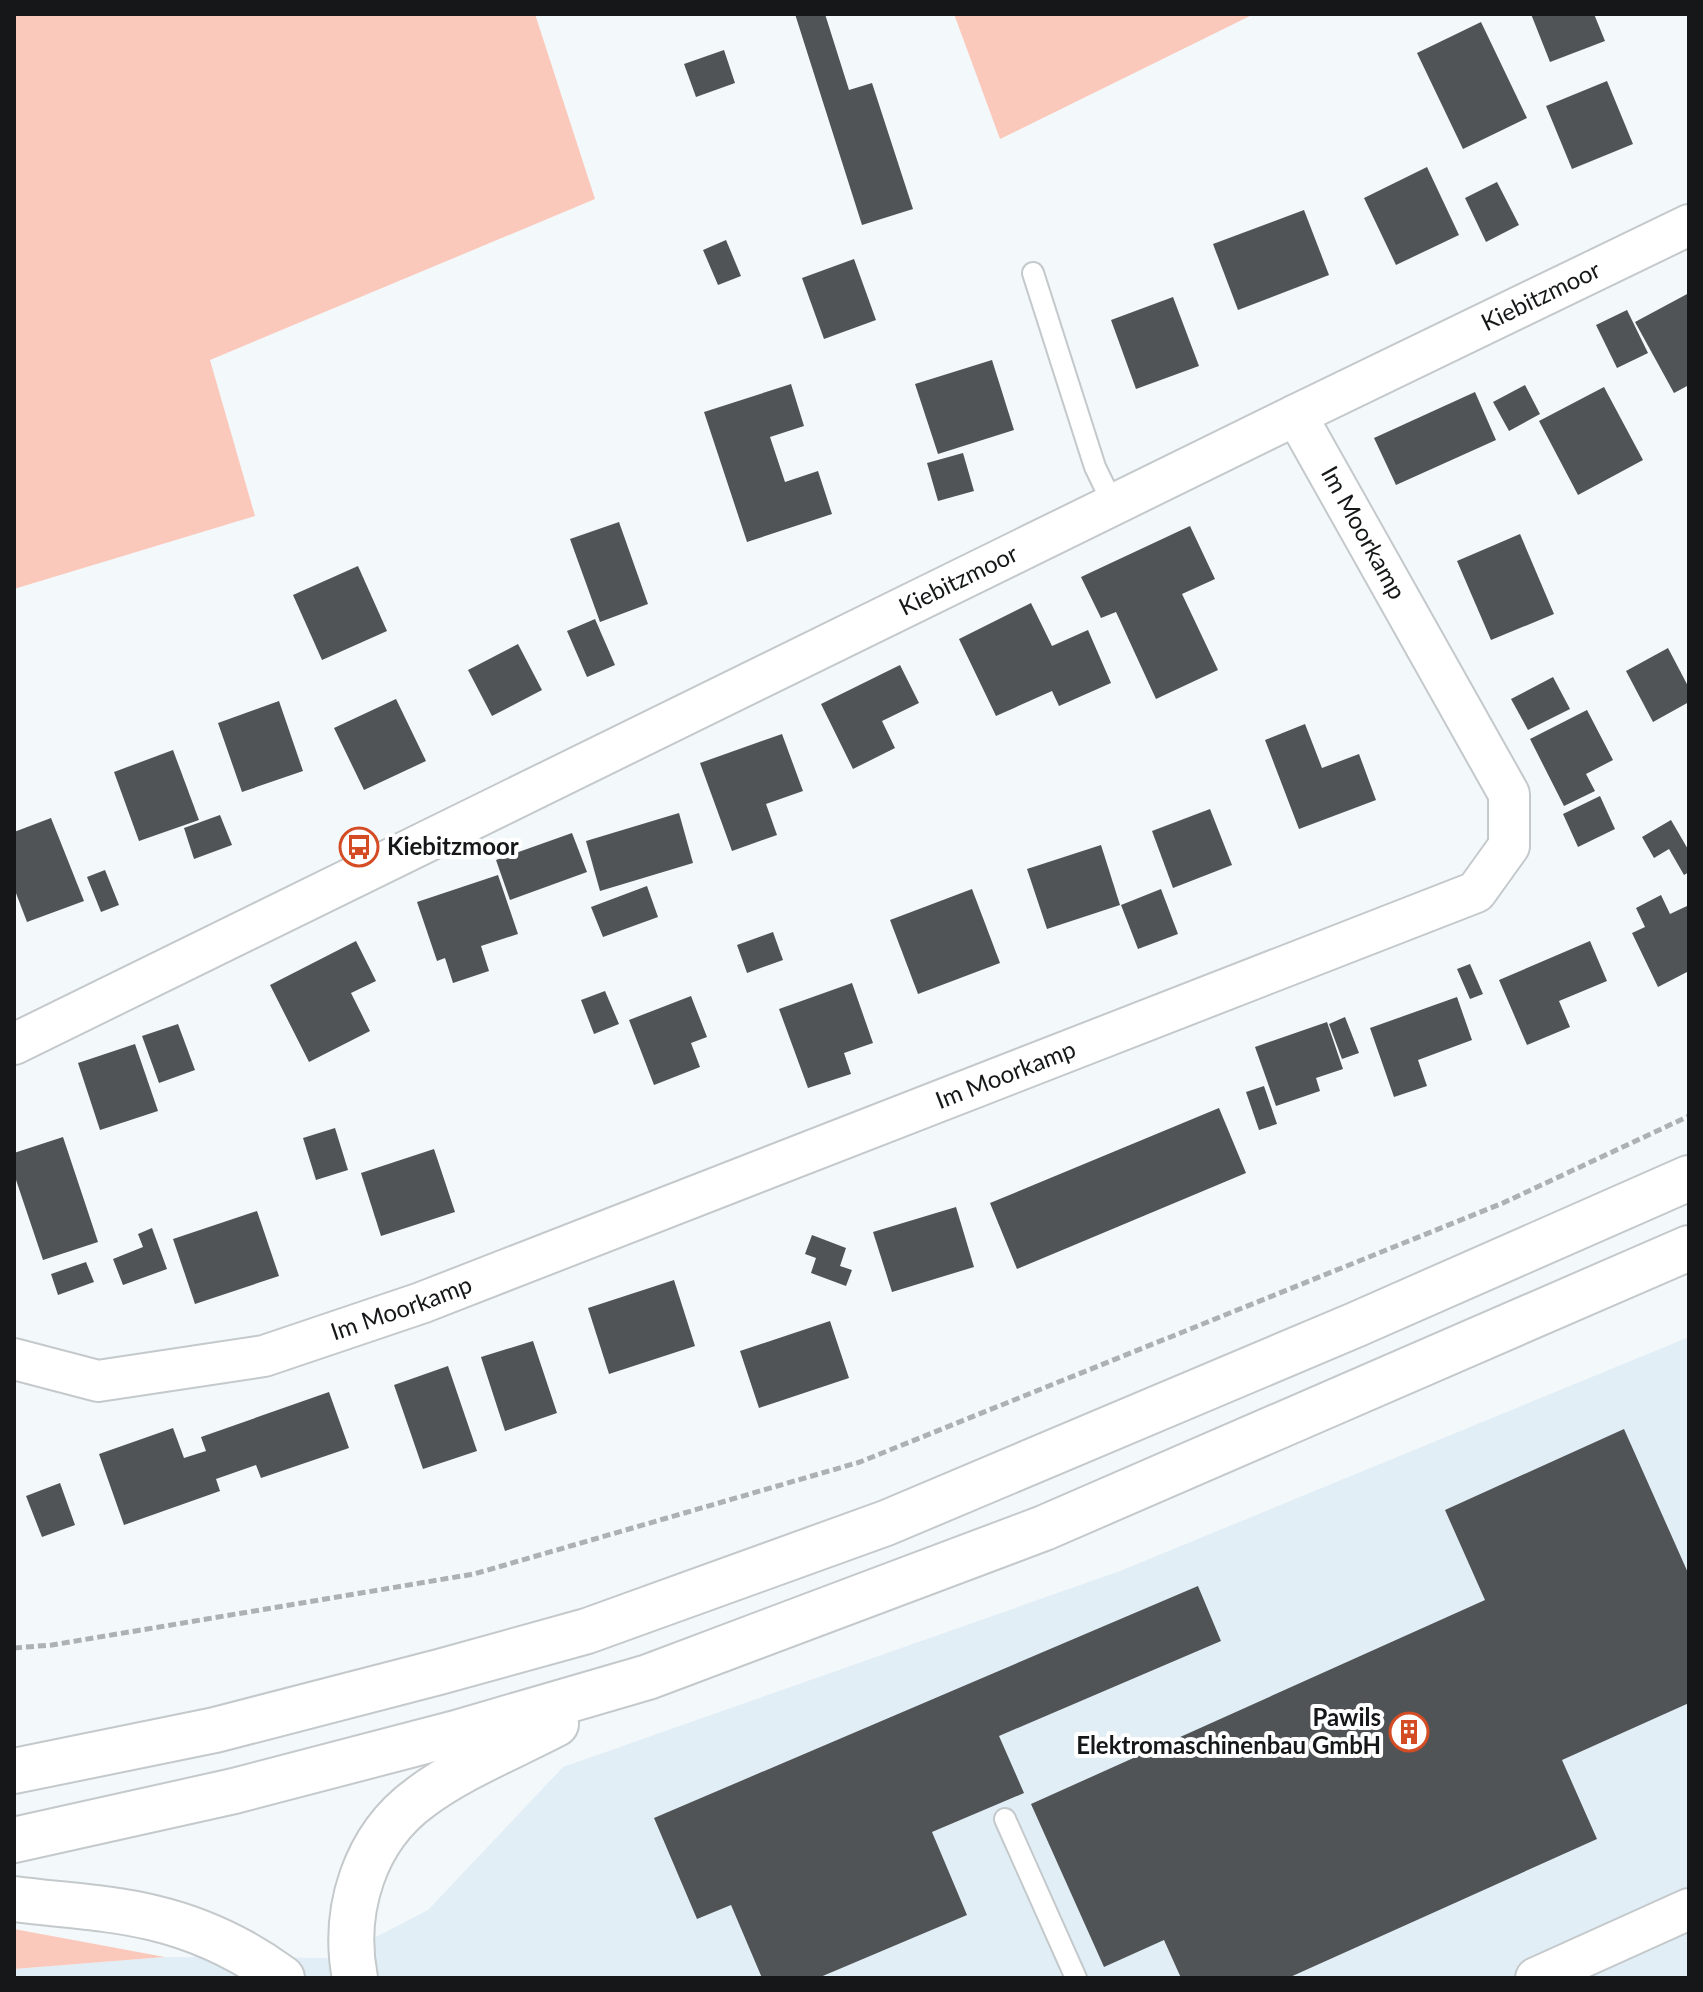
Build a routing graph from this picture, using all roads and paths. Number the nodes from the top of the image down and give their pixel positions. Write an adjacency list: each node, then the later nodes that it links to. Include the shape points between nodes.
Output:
1 (1689, 225): 3 (street, Kiebitzmoor)
2 (1033, 273): 4 (lane, via 1095,467)
3 (1296, 415): 4 (street, Kiebitzmoor); 9 (street, Im Moorkamp, via 1509,794 1509,846 1476,892 421,1303 264,1356 98,1381)
4 (1113, 504): 5 (street, Kiebitzmoor)
5 (14, 1044)
6 (1689, 1116): 10 (path, via 1503,1203 860,1462 474,1574)
7 (1689, 1178): 13 (highway, via 886,1523 587,1631 215,1730)
8 (1689, 1248): 11 (highway, via 1044,1528)
9 (14, 1359)
10 (14, 1648)
11 (648, 1677): 16 (highway, via 249,1787); 20 (highway, via 442,1782 396,1819 372,1855 355,1896)
12 (14, 1751): 13 (highway)
13 (65, 1761): 14 (highway)
14 (14, 1771)
15 (1005, 1819): 21 (lane)
16 (14, 1840)
17 (14, 1899): 19 (highway, via 154,1918 231,1947)
18 (1689, 1909): 22 (street)
19 (282, 1978)
20 (355, 1978)
21 (1076, 1978)
22 (1536, 1978)

